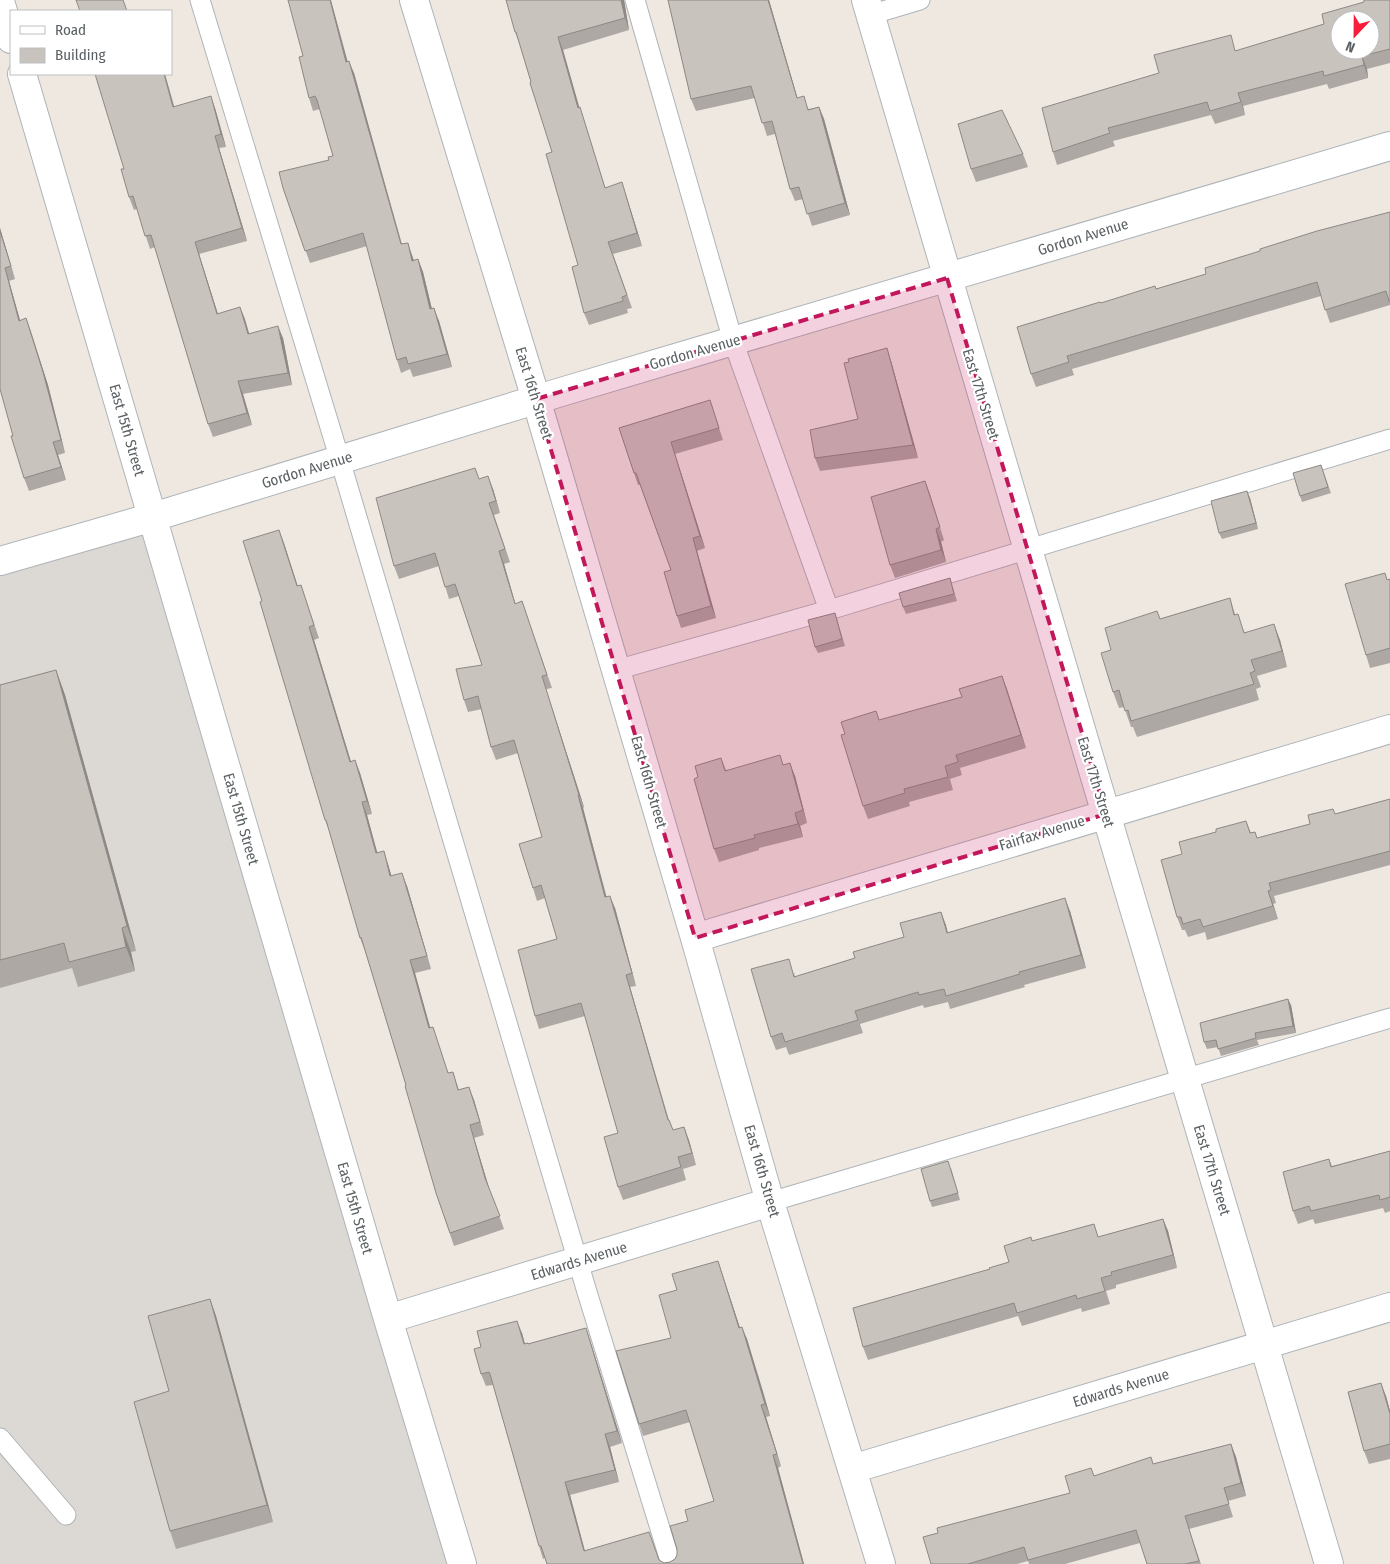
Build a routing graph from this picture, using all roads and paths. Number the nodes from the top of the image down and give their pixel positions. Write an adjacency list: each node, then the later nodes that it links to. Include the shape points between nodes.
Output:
1 (200, 0): 14 (lane)
2 (414, 0): 12 (street, East 16th Street)
3 (635, 0): 11 (lane)
4 (920, 0): 6 (lane)
5 (0, 1): 7 (street)
6 (868, 7): 10 (street, East 17th Street)
7 (10, 36)
8 (22, 75): 15 (street, East 15th Street)
9 (1390, 146): 10 (street, Gordon Avenue)
10 (947, 278): 11 (street, Gordon Avenue); 16 (street, East 17th Street)
11 (733, 341): 12 (street, Gordon Avenue); 18 (lane)
12 (536, 399): 14 (street, Gordon Avenue); 19 (street, East 16th Street)
13 (1390, 439): 16 (lane)
14 (340, 460): 15 (street, Gordon Avenue); 26 (lane)
15 (153, 517): 17 (street, Gordon Avenue); 28 (street, East 15th Street)
16 (1027, 550): 18 (lane); 21 (street, East 17th Street)
17 (0, 561)
18 (829, 610): 19 (lane)
19 (616, 670): 22 (street, East 16th Street)
20 (1390, 729): 21 (street, Fairfax Avenue)
21 (1106, 814): 22 (street, Fairfax Avenue); 24 (street, East 17th Street)
22 (695, 938): 25 (street, East 16th Street)
23 (1390, 1018): 24 (lane)
24 (1185, 1079): 25 (lane); 29 (street, East 17th Street)
25 (770, 1202): 26 (street, Edwards Avenue); 31 (street, East 16th Street)
26 (578, 1261): 28 (street, Edwards Avenue); 34 (lane)
27 (1390, 1307): 29 (street, Edwards Avenue)
28 (388, 1319): 33 (street, East 15th Street)
29 (1264, 1344): 31 (street, Edwards Avenue); 36 (street, East 17th Street)
30 (0, 1438): 32 (lane)
31 (852, 1469): 35 (street, East 16th Street)
32 (66, 1515)
33 (462, 1564)
34 (671, 1564)
35 (881, 1564)
36 (1329, 1564)

